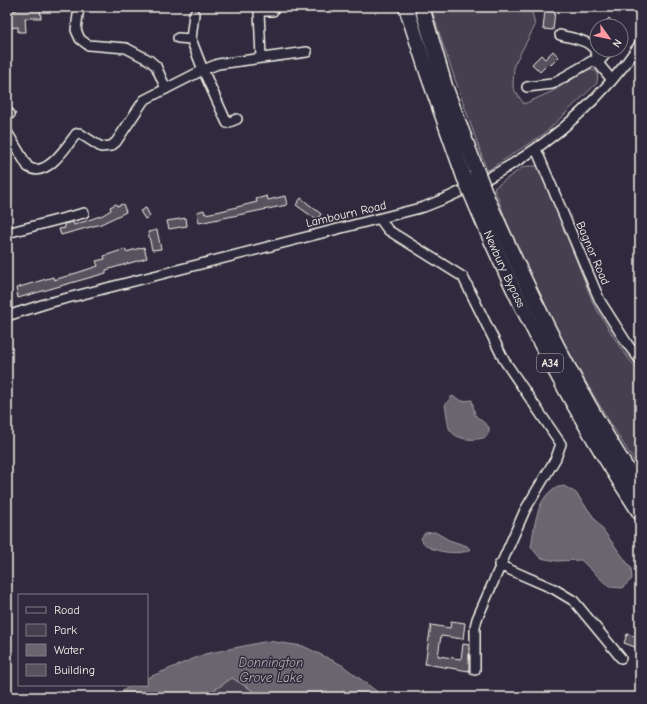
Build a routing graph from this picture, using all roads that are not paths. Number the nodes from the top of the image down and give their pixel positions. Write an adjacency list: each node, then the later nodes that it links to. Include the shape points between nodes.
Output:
1 (79, 7): 19 (street, via 76,30 80,39 88,45 126,48 150,60 156,66)
2 (406, 7): 23 (highway, Newbury Bypass / A34, via 428,75)
3 (422, 7): 23 (highway, Newbury Bypass / A34)
4 (249, 11): 5 (street)
5 (259, 11): 6 (street); 13 (street)
6 (274, 11)
7 (194, 14): 10 (street)
8 (560, 35): 15 (street, via 590,44 596,50)
9 (178, 38): 10 (street)
10 (190, 39): 16 (street)
11 (640, 44): 17 (street, Lambourn Road)
12 (307, 52): 13 (street)
13 (261, 58): 16 (street, via 218,64)
14 (602, 58): 15 (street)
15 (598, 63): 17 (street); 18 (street, via 592,61 552,84)
16 (203, 70): 19 (street); 20 (street, via 223,125)
17 (612, 80): 22 (street, Lambourn Road, via 583,111)
18 (527, 87)
19 (166, 89): 21 (street, via 144,100 111,146 101,148 76,134 55,161 39,170 28,168)
20 (237, 119)
21 (7, 132)
22 (536, 149): 26 (street, Lambourn Road, via 500,172 452,197); 29 (street, Bagnor Road, via 600,301)
23 (470, 173): 24 (highway, Newbury Bypass / A34, bridge)
24 (482, 202): 30 (highway, Newbury Bypass / A34, via 554,341 603,430); 31 (highway, Newbury Bypass / A34, via 514,292 556,375)
25 (84, 213): 27 (street)
26 (380, 218): 28 (street, Lambourn Road, via 56,301); 32 (street, via 388,230 463,276 504,360 561,444 556,458 525,510)
27 (7, 233)
28 (7, 316)
29 (640, 360)
30 (640, 489)
31 (640, 513)
32 (500, 565): 33 (street, via 554,589 574,601); 34 (street, via 475,627)
33 (621, 658)
34 (475, 670)

